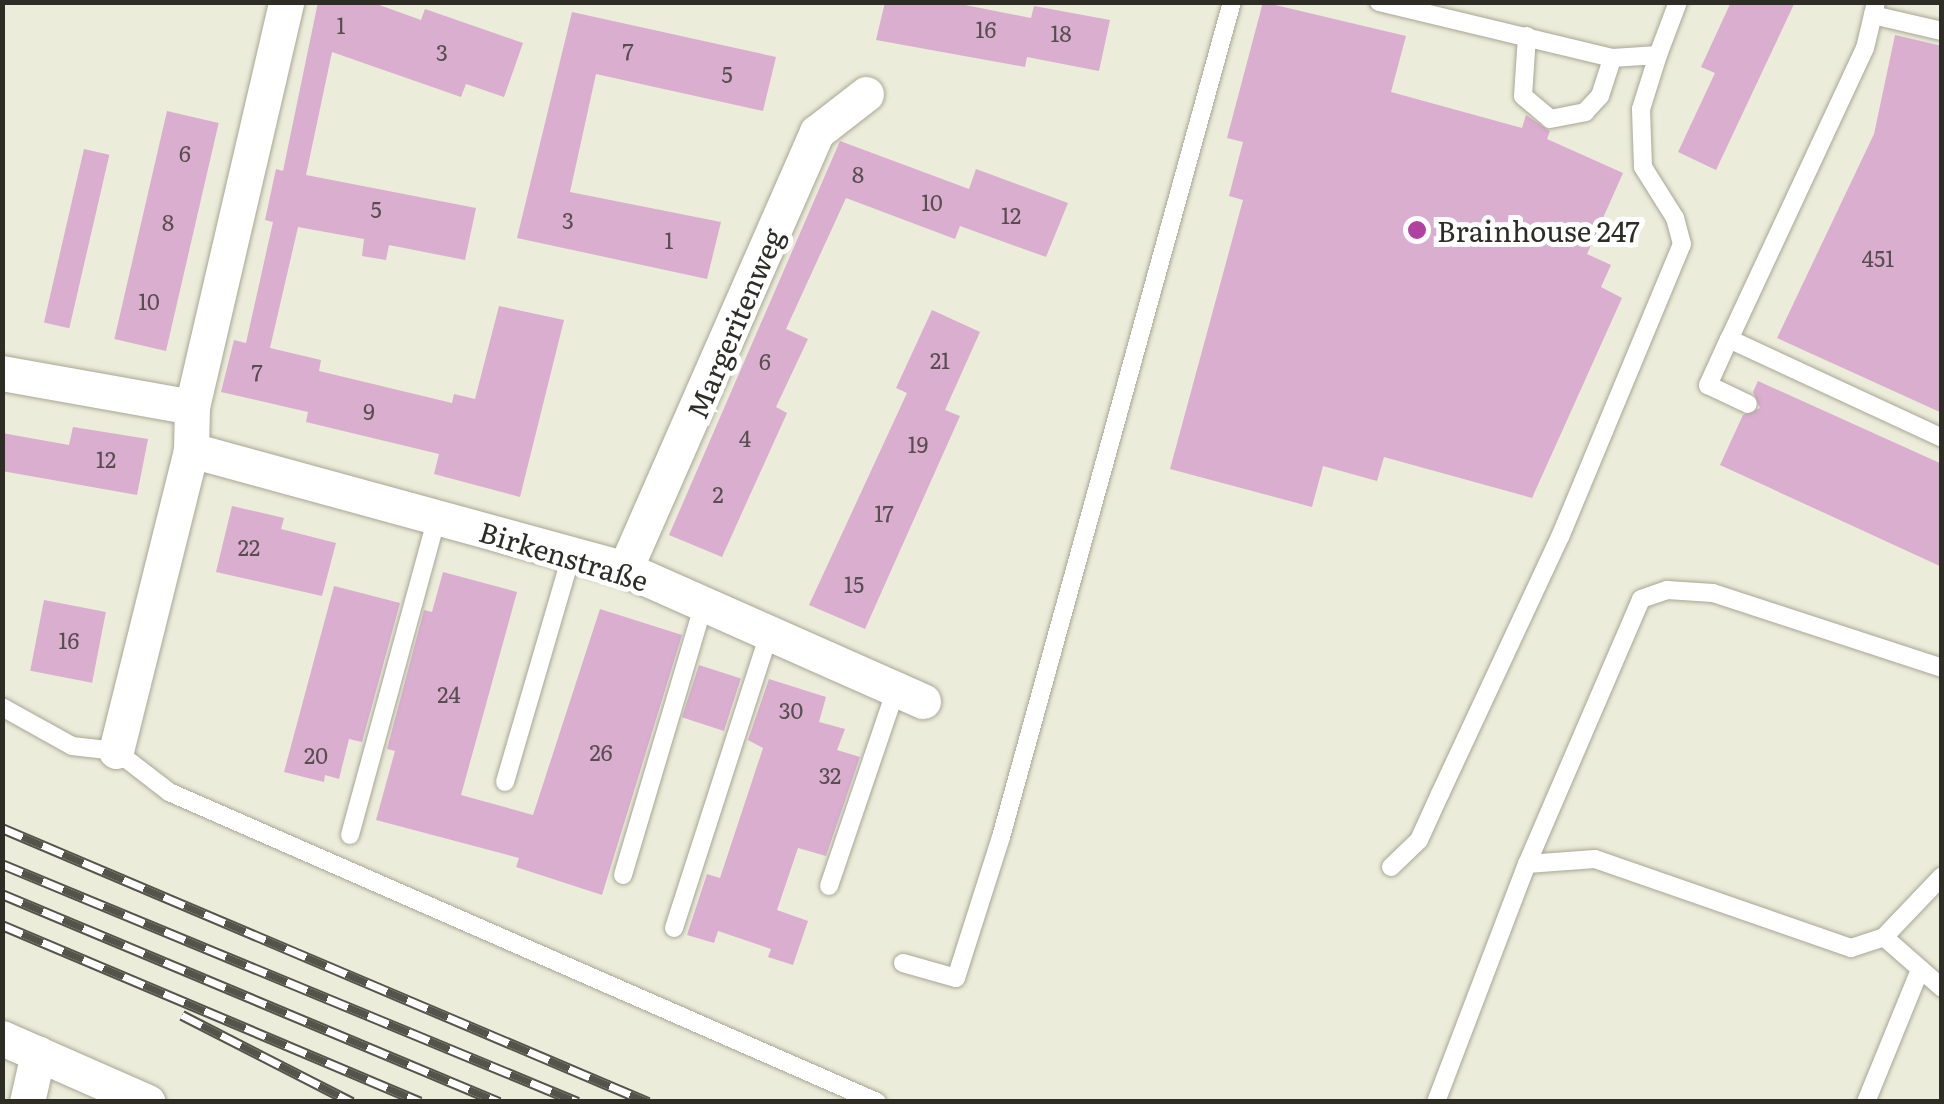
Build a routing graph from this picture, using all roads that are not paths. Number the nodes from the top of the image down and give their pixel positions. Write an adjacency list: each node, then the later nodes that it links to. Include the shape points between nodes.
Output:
1 (286, 2): 14 (street)
2 (1232, 2): 35 (lane, via 956,978)
3 (1379, 2): 7 (lane)
4 (1678, 2): 8 (lane)
5 (1875, 9): 6 (lane); 11 (lane, via 1865,48)
6 (1942, 31)
7 (1527, 36): 9 (lane); 9 (lane, via 1523,96 1550,118 1585,112 1600,96)
8 (1658, 55): 9 (lane); 29 (lane, via 1641,109 1643,168 1675,218 1682,244 1560,537 1464,745 1419,840)
9 (1612, 58)
10 (866, 94): 19 (street, Margeritenweg, via 817,132)
11 (1729, 339): 13 (lane, via 1708,385); 15 (lane)
12 (2, 373): 14 (street)
13 (1748, 404)
14 (192, 407): 16 (street)
15 (1942, 438)
16 (191, 450): 17 (street, Birkenstraße); 25 (street)
17 (437, 516): 18 (street, Birkenstraße); 27 (lane)
18 (572, 553): 19 (street, Birkenstraße); 26 (lane)
19 (624, 569): 20 (street, Birkenstraße)
20 (704, 604): 21 (street, Birkenstraße); 30 (lane)
21 (769, 633): 23 (street, Birkenstraße); 33 (lane)
22 (1942, 668): 28 (lane, via 1713,592 1667,590 1641,599)
23 (910, 695): 32 (lane)
24 (2, 707): 25 (lane, via 72,746)
25 (116, 751): 42 (lane, via 170,792)
26 (505, 782)
27 (350, 835)
28 (1527, 864): 34 (lane, via 1595,860 1830,946 1869,945); 43 (lane)
29 (1391, 867)
30 (623, 875)
31 (1942, 876): 34 (lane)
32 (829, 886)
33 (674, 928)
34 (1884, 937): 36 (lane)
35 (903, 963)
36 (1920, 970): 37 (lane); 44 (lane)
37 (1942, 988)
38 (2, 1038): 39 (street)
39 (38, 1053): 40 (street); 41 (street)
40 (27, 1102)
41 (148, 1102)
42 (877, 1102)
43 (1436, 1102)
44 (1866, 1102)

